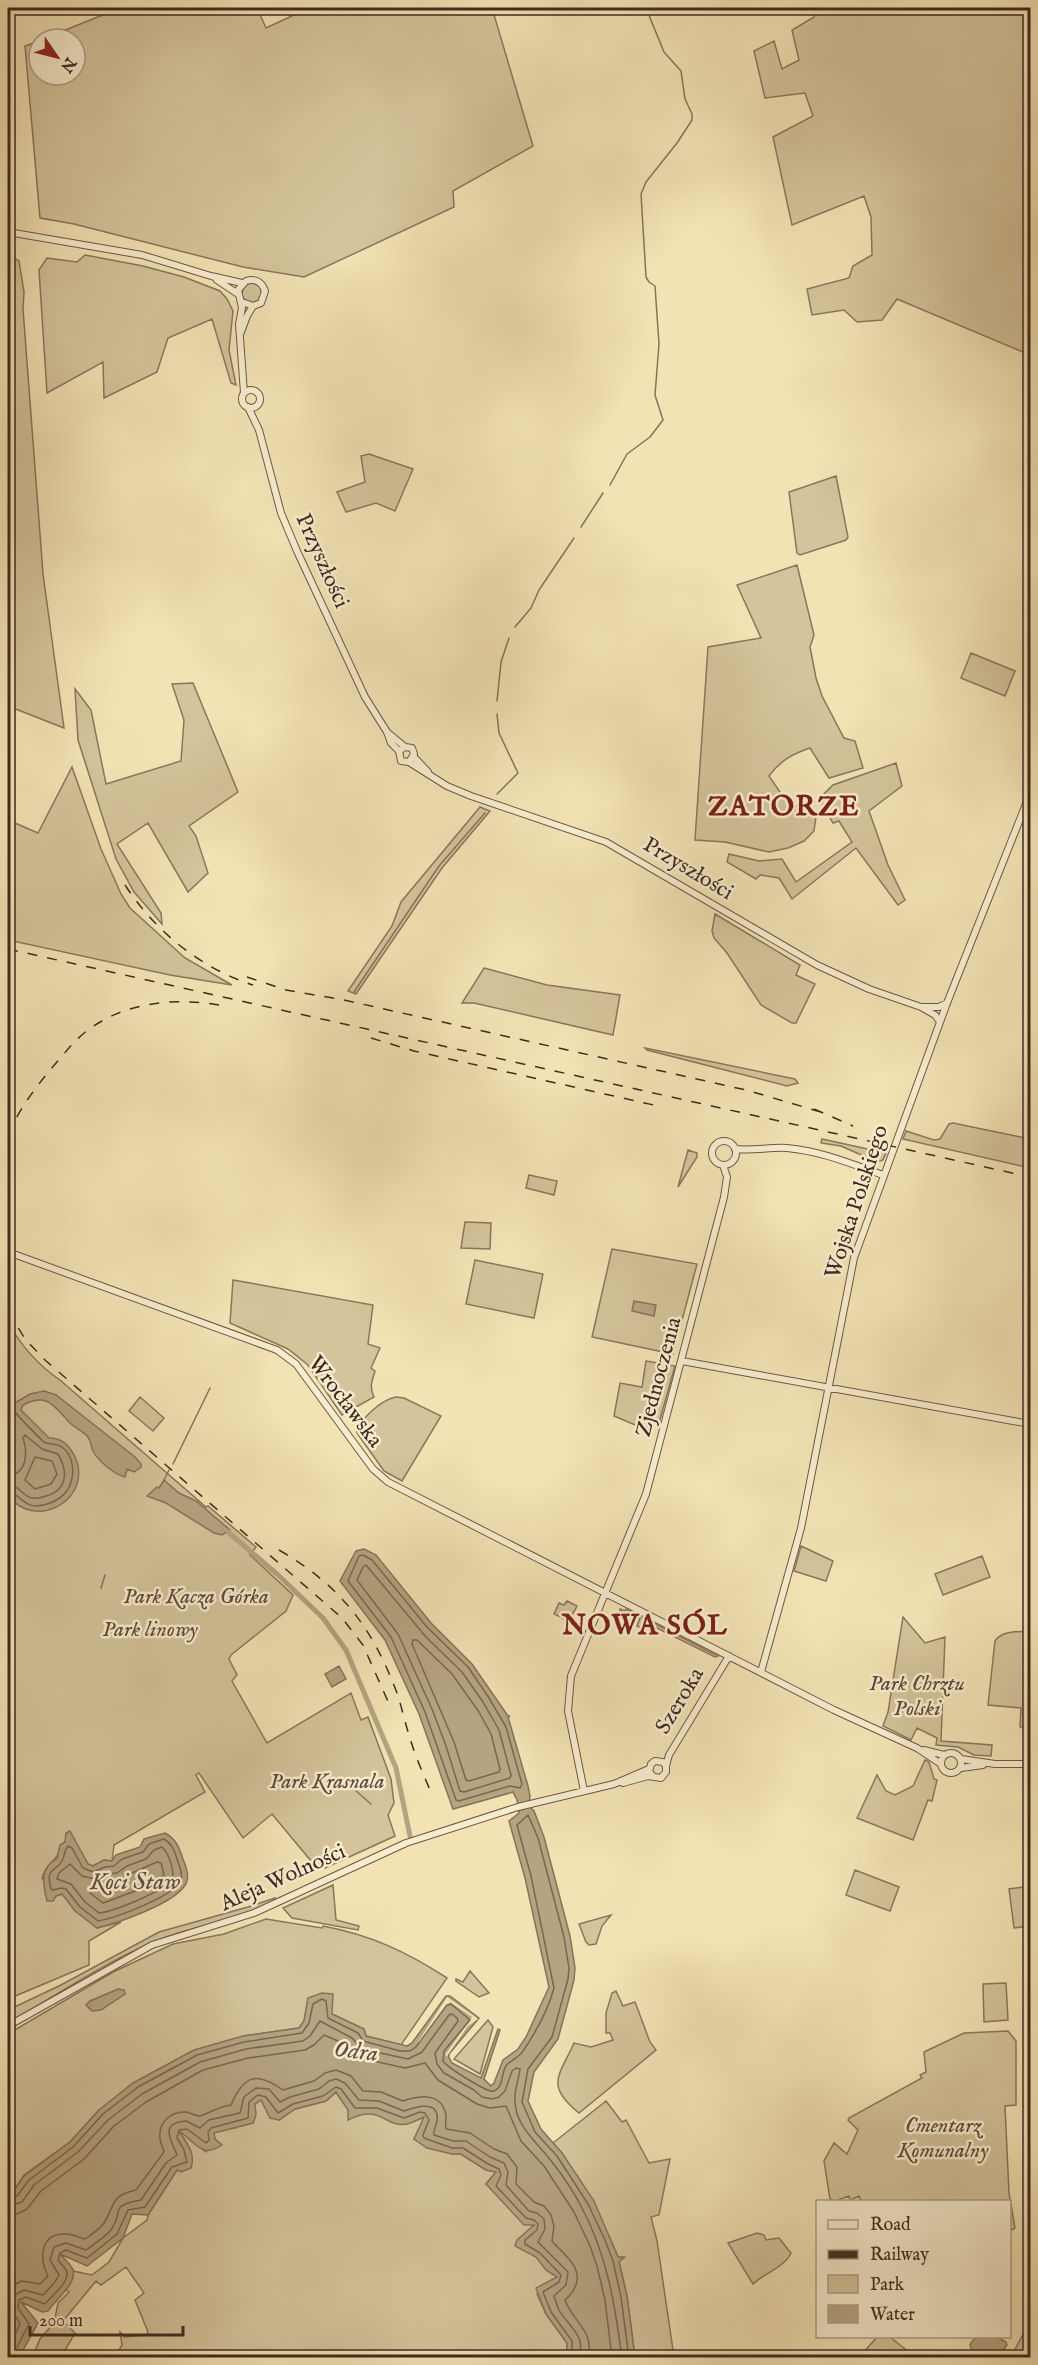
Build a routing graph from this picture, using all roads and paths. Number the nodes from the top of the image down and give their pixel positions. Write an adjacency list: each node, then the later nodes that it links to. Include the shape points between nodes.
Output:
1 (8, 232): 2 (street, via 142,255)
2 (211, 276): 3 (street); 4 (street)
3 (242, 283): 4 (street); 6 (street, via 254,280 264,287 263,300)
4 (238, 294): 5 (street)
5 (242, 302): 6 (street); 7 (street)
6 (253, 306): 7 (street)
7 (240, 336): 8 (street)
8 (243, 370): 9 (street); 10 (street)
9 (255, 391): 10 (street); 11 (street, via 260,398)
10 (244, 393): 12 (street, via 242,402)
11 (258, 404): 12 (street); 13 (street, Przyszłości)
12 (248, 407): 13 (street, Przyszłości)
13 (259, 430): 14 (street, Przyszłości, via 281,513 297,551 366,697 391,743)
14 (402, 749): 15 (street, via 411,748); 15 (street, via 400,761)
15 (412, 760): 18 (street, Przyszłości, via 430,775 471,796 606,842 817,965)
16 (1030, 794): 17 (street, Wojska Polskiego)
17 (947, 1003): 18 (street, Przyszłości); 19 (street, Wojska Polskiego)
18 (921, 1007): 19 (street, Przyszłości)
19 (940, 1022): 22 (street, Wojska Polskiego)
20 (735, 1149): 21 (street, via 732,1161); 21 (street, via 725,1141 715,1145 712,1157); 22 (street, via 807,1151)
21 (723, 1165): 24 (street, Zjednoczenia, via 727,1178 724,1197)
22 (883, 1175): 25 (street, Wojska Polskiego, via 850,1272)
23 (8, 1252): 27 (street, Wrocławska, via 277,1350 296,1364 379,1477)
24 (682, 1361): 25 (street); 27 (street, Zjednoczenia, via 646,1494)
25 (828, 1387): 26 (street); 29 (street, Wojska Polskiego, via 798,1543)
26 (1030, 1425)
27 (605, 1593): 28 (street, Wrocławska); 41 (street, Zjednoczenia, via 574,1666 569,1693 568,1711)
28 (729, 1656): 29 (street, Wrocławska); 36 (street, Szeroka)
29 (761, 1672): 30 (street, Wrocławska)
30 (917, 1748): 31 (street); 33 (street)
31 (944, 1755): 32 (street, via 954,1753); 33 (street)
32 (961, 1759): 34 (street); 37 (street)
33 (941, 1764): 37 (street, via 947,1773)
34 (995, 1764): 35 (street); 37 (street)
35 (1030, 1764)
36 (666, 1766): 38 (street, via 655,1761); 39 (street, via 663,1776)
37 (961, 1768)
38 (649, 1769): 39 (street); 40 (street)
39 (653, 1776): 40 (street)
40 (614, 1784): 41 (street, Aleja Wolności)
41 (584, 1791): 42 (street, Aleja Wolności, via 406,1843 242,1918 152,1945)
42 (8, 2026)

